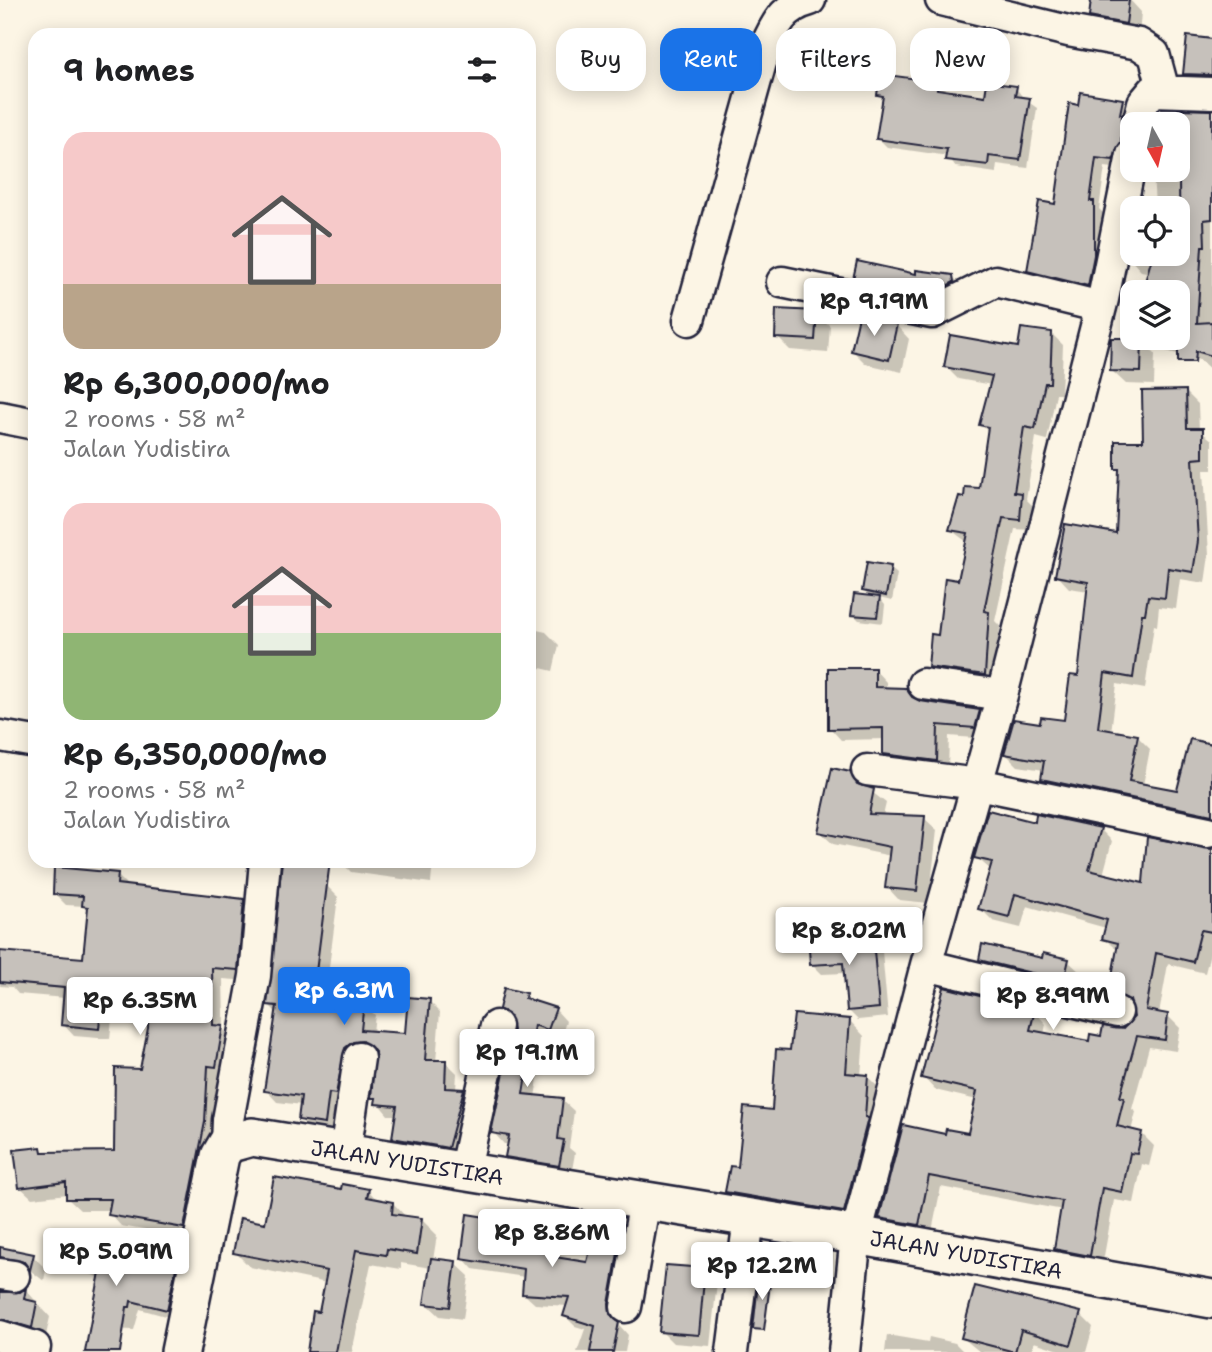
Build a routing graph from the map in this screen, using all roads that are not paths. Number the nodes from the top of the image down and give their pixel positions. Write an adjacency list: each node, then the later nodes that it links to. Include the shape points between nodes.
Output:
1 (810, 0): 9 (street, via 786,11 765,48)
2 (941, 0): 3 (street, via 1068,32 1139,44 1154,54)
3 (1164, 91): 4 (street); 5 (street, via 1153,91)
4 (1212, 93)
5 (1141, 112)
6 (1126, 182): 8 (street)
7 (782, 282): 8 (street, via 932,313 996,281)
8 (1101, 307): 13 (street)
9 (689, 320)
10 (0, 417): 11 (street)
11 (28, 423)
12 (923, 684): 13 (street)
13 (1002, 695): 17 (street)
14 (0, 736): 15 (street)
15 (28, 740)
16 (867, 770): 17 (street)
17 (978, 784): 18 (street); 20 (street)
18 (1208, 832)
19 (264, 868): 24 (street, via 255,976)
20 (926, 965): 21 (street); 29 (street)
21 (1117, 1012)
22 (496, 1026): 26 (street)
23 (359, 1058): 25 (street)
24 (227, 1144): 25 (street, JALAN YUDISTIRA, via 252,1137); 34 (street, via 214,1179)
25 (345, 1153): 26 (street, JALAN YUDISTIRA)
26 (464, 1173): 27 (street, JALAN YUDISTIRA)
27 (645, 1200): 28 (street, JALAN YUDISTIRA); 31 (street)
28 (749, 1219): 29 (street, JALAN YUDISTIRA); 35 (street)
29 (856, 1235): 30 (street, JALAN YUDISTIRA); 36 (street)
30 (1212, 1299)
31 (626, 1307)
32 (0, 1336): 33 (street)
33 (35, 1347)
34 (180, 1352)
35 (733, 1352)
36 (844, 1352)

